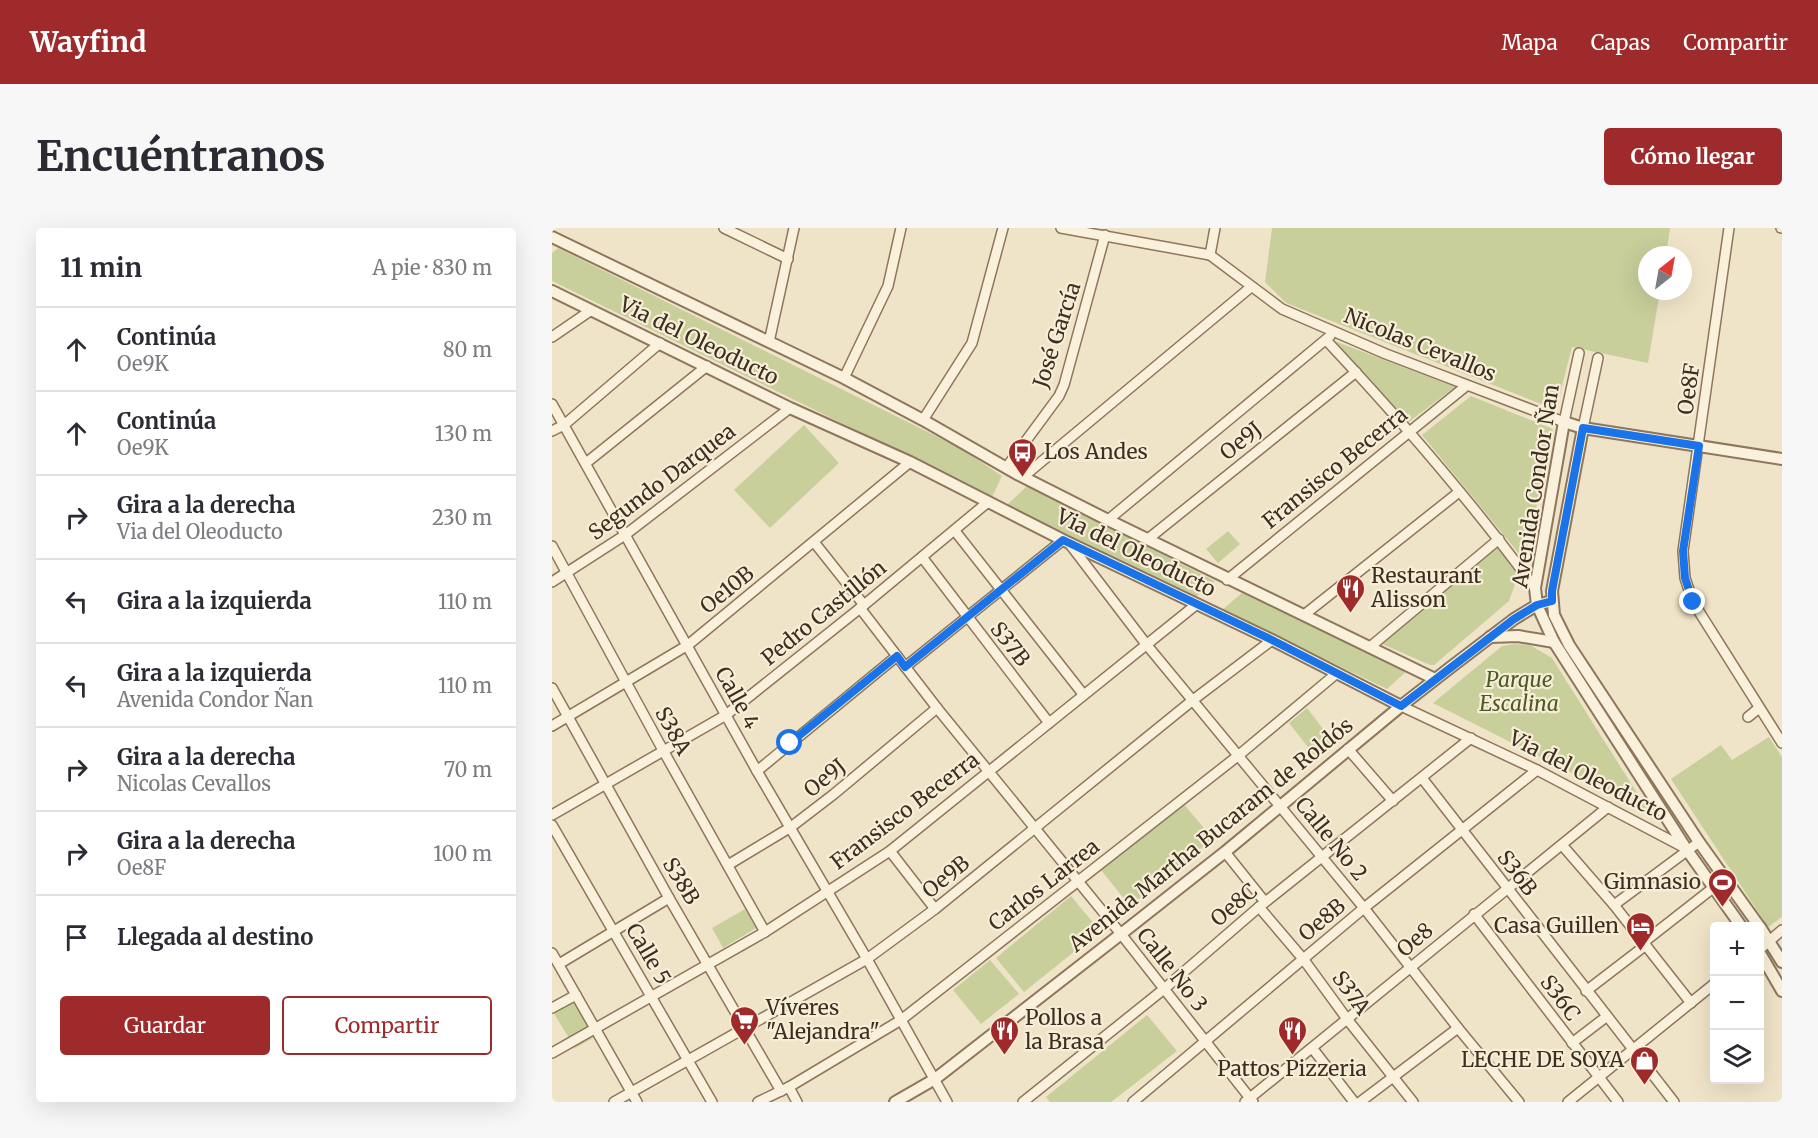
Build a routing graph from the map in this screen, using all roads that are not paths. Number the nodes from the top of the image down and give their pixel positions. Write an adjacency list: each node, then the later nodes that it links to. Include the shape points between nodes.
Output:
1 (557, 228): 9 (street)
2 (724, 228): 13 (street)
3 (794, 228): 13 (street)
4 (901, 228): 26 (street, via 888,286)
5 (1003, 228): 30 (street, via 972,343)
6 (1061, 228): 10 (street, Nicolas Cevallos)
7 (1215, 228): 12 (street)
8 (1729, 228): 36 (street, Oe8F)
9 (552, 232)
10 (1106, 235): 12 (street, Nicolas Cevallos); 40 (street, José García, via 1064,385)
11 (552, 237): 20 (street, Via del Oleoducto)
12 (1210, 255): 14 (street, Nicolas Cevallos)
13 (788, 260): 20 (street)
14 (1251, 287): 17 (street, Nicolas Cevallos, via 1282,309); 41 (street)
15 (552, 291): 16 (street, Via del Oleoducto)
16 (590, 311): 18 (street); 21 (street, Via del Oleoducto)
17 (1336, 331): 19 (street); 27 (street, Nicolas Cevallos)
18 (552, 337)
19 (1326, 340): 25 (street); 44 (street)
20 (769, 342): 26 (street, Via del Oleoducto)
21 (660, 343): 24 (street, Via del Oleoducto); 32 (street)
22 (1579, 353): 31 (street, Avenida Condor Ñan)
23 (1598, 358): 33 (street, Avenida Condor Ñan)
24 (707, 366): 29 (street, Via del Oleoducto); 39 (street)
25 (1356, 372): 34 (street); 47 (street, Oe9J)
26 (844, 378): 30 (street, Via del Oleoducto)
27 (1466, 386): 31 (street, Nicolas Cevallos); 34 (street, Fransisco Becerra)
28 (552, 404): 32 (street, Calle 4)
29 (790, 408): 38 (street, Via del Oleoducto); 46 (street, Segundo Darquea)
30 (923, 420): 40 (street, Via del Oleoducto)
31 (1564, 423): 33 (street, Nicolas Cevallos); 56 (street, Avenida Condor Ñan)
32 (564, 425): 35 (street); 39 (street, Calle 4)
33 (1583, 428): 36 (street, Nicolas Cevallos); 58 (street, Avenida Condor Ñan)
34 (1407, 431): 42 (street); 54 (street, Fransisco Becerra)
35 (552, 432)
36 (1699, 446): 37 (street, Nicolas Cevallos); 80 (street, Oe8F, via 1683,551 1685,578 1693,602)
37 (1782, 459)
38 (910, 462): 43 (street, Via del Oleoducto); 49 (street, Oe10B)
39 (586, 463): 46 (street, Calle 4)
40 (1006, 468): 41 (street, Via del Oleoducto)
41 (1023, 477): 44 (street, Via del Oleoducto)
42 (1459, 492): 48 (street); 62 (street)
43 (988, 502): 45 (street, Pedro Castillón); 50 (street, Via del Oleoducto)
44 (1108, 520): 47 (street, Via del Oleoducto)
45 (955, 531): 52 (street, Pedro Castillón); 57 (street)
46 (625, 535): 53 (street, Segundo Darquea); 68 (street, Calle 4)
47 (1148, 539): 54 (street, Via del Oleoducto)
48 (1498, 539): 56 (street); 69 (street)
49 (814, 542): 61 (street, Calle No 3); 68 (street, Oe10B)
50 (1065, 542): 57 (street); 59 (street, Via del Oleoducto); 67 (street, Calle No 2)
51 (552, 546): 53 (street, S38A)
52 (922, 557): 61 (street, Pedro Castillón); 63 (street, S37B)
53 (567, 573): 55 (street, Segundo Darquea); 74 (street, S38A)
54 (1227, 580): 62 (street, Via del Oleoducto)
55 (552, 582)
56 (1535, 588): 60 (street, Avenida Condor Ñan)
57 (1001, 590): 63 (street); 76 (street)
58 (1552, 601): 60 (street, Avenida Martha Bucaram de Roldós); 104 (street, Avenida Condor Ñan, via 1554,615 1569,645)
59 (1197, 604): 65 (street, Via del Oleoducto); 67 (street, Fransisco Becerra)
60 (1537, 605): 64 (street, Avenida Martha Bucaram de Roldós); 66 (street, Avenida Condor Ñan)
61 (862, 606): 70 (street, Calle No 3); 81 (street, Pedro Castillón)
62 (1304, 615): 69 (street, Via del Oleoducto)
63 (968, 618): 71 (street); 84 (street, S37B)
64 (1490, 637): 66 (street, via 1518,636); 73 (street, Avenida Martha Bucaram de Roldós)
65 (1272, 640): 72 (street, Via del Oleoducto); 77 (street, Oe9B)
66 (1554, 642): 106 (street, Avenida Condor Ñan)
67 (1146, 644): 76 (street, Fransisco Becerra); 77 (street, Calle No 2)
68 (687, 645): 74 (street, Oe10B); 81 (street, Calle 4)
69 (1370, 647): 73 (street, Via del Oleoducto)
70 (897, 656): 71 (street, Calle No 3); 92 (street)
71 (905, 667): 79 (street, Calle No 3)
72 (1337, 673): 78 (street, Via del Oleoducto); 90 (street, Carlos Larrea)
73 (1435, 679): 78 (street, Avenida Martha Bucaram de Roldós)
74 (626, 683): 82 (street, Oe10B); 89 (street, S38A)
75 (552, 688): 82 (street, S38B)
76 (1083, 694): 84 (street, Fransisco Becerra)
77 (1193, 700): 90 (street, Calle No 2); 102 (street, Oe9B)
78 (1401, 706): 86 (street, Via del Oleoducto); 88 (street, Avenida Martha Bucaram de Roldós)
79 (937, 708): 93 (street, Calle No 3); 101 (street, Oe9J)
80 (1759, 708): 83 (street); 87 (street, Oe8F)
81 (726, 715): 89 (street, Pedro Castillón); 92 (street, Calle 4)
82 (567, 717): 85 (street, Oe10B); 95 (street, S38B)
83 (1748, 717)
84 (1048, 723): 93 (street, Fransisco Becerra)
85 (552, 726)
86 (1471, 738): 91 (street, Via del Oleoducto); 94 (street, Oe8C)
87 (1782, 743)
88 (1348, 749): 96 (street); 97 (street, Avenida Martha Bucaram de Roldós)
89 (664, 752): 95 (street, Pedro Castillón); 110 (street, S38A)
90 (1239, 755): 97 (street, Calle No 2); 111 (street, Carlos Larrea)
91 (1537, 770): 98 (street, Via del Oleoducto); 103 (street, Oe8B)
92 (757, 771): 101 (street, Calle 4)
93 (988, 771): 102 (street, Calle No 3); 107 (street, Fransisco Becerra)
94 (1422, 778): 96 (street, Oe8C); 103 (street, S36B)
95 (605, 785): 99 (street, Pedro Castillón); 115 (street, S38B)
96 (1393, 801): 109 (street, Oe8C)
97 (1281, 806): 108 (street, Avenida Martha Bucaram de Roldós); 109 (street, Calle No 2)
98 (1608, 807): 105 (street, Oe8); 106 (street, Via del Oleoducto)
99 (552, 815)
100 (552, 825): 124 (street, Calle 5)
101 (791, 827): 110 (street, Oe9J); 114 (street, Calle 4)
102 (1035, 828): 111 (street, Calle No 3); 119 (street, Oe9B)
103 (1463, 830): 113 (street, S36B); 118 (street, Oe8B)
104 (1700, 842): 106 (street); 122 (street, Avenida Condor Ñan)
105 (1562, 845): 113 (street, Oe8); 117 (street)
106 (1687, 850): 112 (street, Avenida Condor Ñan); 117 (street)
107 (890, 851): 114 (street, Fransisco Becerra); 119 (street)
108 (1225, 852): 116 (street, S37A); 126 (street, Avenida Martha Bucaram de Roldós)
109 (1323, 858): 116 (street, Oe8C); 118 (street, Calle No 2)
110 (728, 865): 125 (street, S38A)
111 (1078, 882): 126 (street, Calle No 3); 149 (street, Carlos Larrea)
112 (1713, 888): 121 (street, Avenida Condor Ñan); 129 (street)
113 (1507, 890): 120 (street, Oe8); 141 (street, S36B)
114 (827, 892): 125 (street, Fransisco Becerra); 133 (street, Calle 4)
115 (669, 898): 124 (street); 137 (street, S38B)
116 (1262, 904): 134 (street, S37A); 140 (street, Oe8C)
117 (1614, 905): 129 (street)
118 (1364, 908): 134 (street, Oe8B); 138 (street, Calle No 2)
119 (935, 909): 133 (street, Oe9B)
120 (1474, 915): 138 (street, Oe8); 154 (street, S36C)
121 (1737, 922)
122 (1756, 922)
123 (1782, 930): 128 (street)
124 (614, 932): 136 (street); 144 (street, Calle 5)
125 (765, 932): 137 (street, Fransisco Becerra)
126 (1121, 934): 140 (street, Calle No 3); 160 (street, Avenida Martha Bucaram de Roldós)
127 (1764, 934): 128 (street, Avenida Condor Ñan)
128 (1769, 940): 130 (street); 135 (street, Avenida Condor Ñan)
129 (1645, 943): 141 (street); 145 (street)
130 (1764, 946)
131 (552, 953): 136 (street)
132 (1764, 958): 142 (street)
133 (867, 959): 149 (street, Calle 4); 150 (street, Oe9B)
134 (1304, 960): 148 (street, S37A); 153 (street, Oe8B)
135 (1782, 962)
136 (559, 964): 143 (street)
137 (708, 966): 144 (street, Fransisco Becerra); 150 (street, S38B)
138 (1410, 968): 148 (street, Oe8); 151 (street, Calle No 2)
139 (1710, 987): 145 (street)
140 (1164, 989): 153 (street, Calle No 3); 172 (street, Oe8C)
141 (1586, 991): 147 (street, S36B)
142 (1782, 991)
143 (576, 995): 146 (street); 152 (street)
144 (652, 997): 152 (street, Fransisco Becerra); 158 (street, Calle 5)
145 (1691, 1003): 156 (street)
146 (552, 1008)
147 (1606, 1017): 154 (street); 156 (street, S36B)
148 (1347, 1019): 155 (street, Oe8); 161 (street, S37A)
149 (901, 1020): 160 (street, Calle 4); 162 (street, Carlos Larrea)
150 (744, 1027): 158 (street, Oe9B); 162 (street, S38B)
151 (1458, 1028): 161 (street); 177 (street, Calle No 2)
152 (595, 1029): 157 (street, Fransisco Becerra); 163 (street)
153 (1205, 1041): 164 (street, Calle No 3); 173 (street, Oe8B)
154 (1572, 1043): 159 (street, S36C)
155 (1313, 1048): 164 (street, Oe8); 174 (street)
156 (1632, 1051): 159 (street); 180 (street, S36B)
157 (552, 1053)
158 (688, 1060): 163 (street, Oe9B); 167 (street, Calle 5)
159 (1597, 1077): 178 (street); 179 (street, S36C)
160 (935, 1078): 170 (street, Avenida Martha Bucaram de Roldós); 171 (street, Calle 4)
161 (1392, 1078): 175 (street); 176 (street, S37A)
162 (785, 1089): 168 (street, Carlos Larrea); 169 (street, S38B)
163 (632, 1092): 165 (street, Oe9B); 166 (street)
164 (1250, 1101)
165 (614, 1102)
166 (637, 1102)
167 (712, 1102)
168 (758, 1102)
169 (797, 1102)
170 (895, 1102)
171 (947, 1102)
172 (1023, 1102)
173 (1133, 1102)
174 (1354, 1102)
175 (1360, 1102)
176 (1413, 1102)
177 (1519, 1102)
178 (1568, 1102)
179 (1618, 1102)
180 (1674, 1102)

